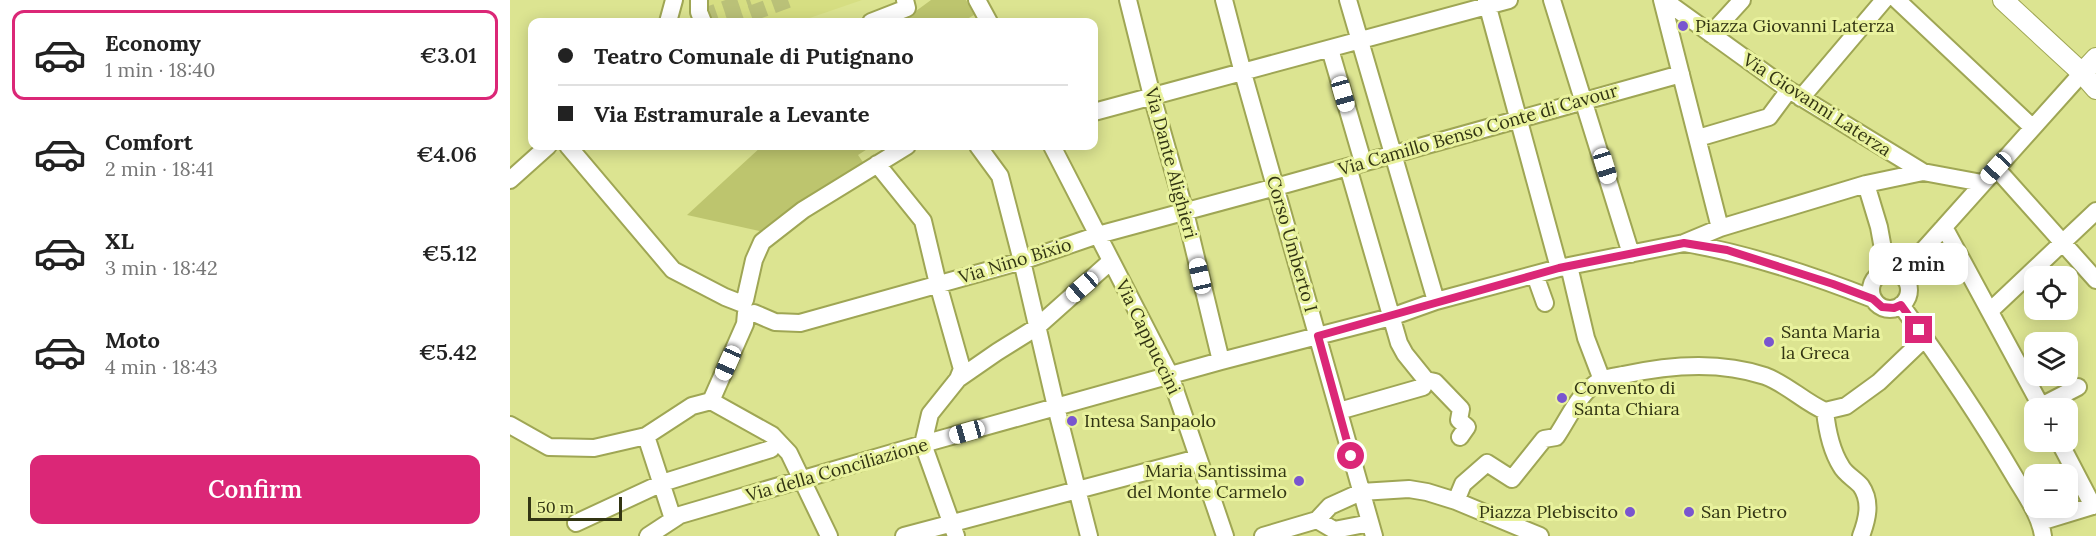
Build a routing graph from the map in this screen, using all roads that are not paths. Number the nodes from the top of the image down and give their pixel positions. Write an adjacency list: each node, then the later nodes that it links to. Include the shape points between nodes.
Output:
1 (674, 0): 16 (street)
2 (699, 0): 17 (street)
3 (905, 0): 18 (street, via 907,8)
4 (977, 0): 19 (street)
5 (1128, 0): 29 (street, Via Dante Alighieri)
6 (1224, 0): 24 (street, Corso Umberto I)
7 (1348, 0): 21 (street)
8 (1509, 0): 15 (street)
9 (1552, 0): 30 (street)
10 (1663, 0): 20 (street, Via Giovanni Laterza); 26 (street)
11 (1742, 0): 20 (street)
12 (1884, 0): 28 (street)
13 (1897, 0): 33 (street)
14 (2003, 0): 25 (main road)
15 (1487, 3): 21 (street); 32 (street)
16 (669, 18)
17 (701, 18)
18 (881, 18)
19 (987, 18)
20 (1711, 34): 28 (street, Via Giovanni Laterza)
21 (1360, 41): 22 (street); 40 (street)
22 (1330, 49): 24 (street); 42 (street)
23 (2096, 58): 25 (main road)
24 (1243, 73): 29 (street); 48 (street, Corso Umberto I)
25 (2082, 73): 27 (main road); 33 (street)
26 (1681, 74): 30 (street, Via Camillo Benso Conte di Cavour); 34 (street)
27 (2096, 89)
28 (1795, 94): 34 (street, via 1769,117); 44 (street, Via Giovanni Laterza)
29 (1152, 96): 31 (street); 50 (street, Via Dante Alighieri)
30 (1585, 100): 32 (street, Via Camillo Benso Conte di Cavour); 56 (street)
31 (1098, 111)
32 (1518, 118): 40 (street, Via Camillo Benso Conte di Cavour); 60 (street)
33 (2032, 127): 43 (street)
34 (1698, 138): 52 (street)
35 (544, 150): 45 (street)
36 (571, 150): 71 (street, Via Nino Bixio, via 674,270)
37 (900, 150): 41 (street)
38 (981, 150): 58 (street, via 1000,176)
39 (1054, 150): 53 (street, Via Cappuccini)
40 (1393, 154): 42 (street, Via Camillo Benso Conte di Cavour); 68 (street)
41 (877, 164): 66 (street, via 923,221); 71 (street, via 803,210 762,242 754,260)
42 (1355, 165): 48 (street, Via Camillo Benso Conte di Cavour); 73 (street)
43 (1996, 168): 46 (street); 54 (street)
44 (1923, 172): 46 (street, Via Giovanni Laterza); 47 (street)
45 (510, 180)
46 (1982, 183): 51 (street)
47 (1866, 184): 52 (street); 61 (street, via 1879,226)
48 (1276, 187): 50 (street, Via Nino Bixio); 75 (street, Corso Umberto I)
49 (2096, 211): 54 (street)
50 (1185, 212): 53 (street, Via Nino Bixio); 77 (street, Via Dante Alighieri)
51 (1944, 227): 57 (street); 72 (street)
52 (1720, 228): 55 (street)
53 (1098, 235): 58 (street, Via Nino Bixio); 59 (street, Via Cappuccini)
54 (2062, 242): 63 (street); 72 (street)
55 (1684, 243): 56 (street, Via della Conciliazione); 64 (street, via 1727,250)
56 (1631, 254): 60 (street, Via della Conciliazione)
57 (1918, 256): 61 (street); 65 (street)
58 (1022, 261): 66 (street, Via Nino Bixio); 74 (street)
59 (1111, 261): 74 (street); 78 (street, Via Cappuccini)
60 (1564, 267): 62 (street, Via della Conciliazione); 81 (street)
61 (1885, 274): 64 (street); 65 (street, via 1903,276); 67 (street, via 1871,290)
62 (1535, 275): 68 (street, Via della Conciliazione); 69 (street)
63 (2096, 280)
64 (1833, 284): 67 (street)
65 (1908, 284): 70 (street)
66 (938, 285): 71 (street, Via Nino Bixio, via 800,323 775,322); 79 (street, via 962,369)
67 (1873, 299): 70 (street, via 1888,309)
68 (1436, 302): 73 (street, Via della Conciliazione)
69 (1545, 303)
70 (1901, 305): 76 (street)
71 (747, 308): 85 (street, via 745,324)
72 (1990, 311): 83 (street)
73 (1391, 317): 75 (street, Via della Conciliazione); 80 (street, via 1405,354)
74 (1037, 327): 79 (street); 86 (street)
75 (1318, 336): 77 (street, Via della Conciliazione); 87 (street, Corso Umberto I)
76 (1925, 338): 88 (street, via 1846,406); 106 (street, via 1999,450)
77 (1221, 361): 78 (street, Via della Conciliazione)
78 (1170, 375): 86 (street, Via della Conciliazione); 95 (street, Via Cappuccini)
79 (958, 379): 92 (street, via 930,414)
80 (1426, 380): 87 (street, via 1423,387); 91 (street, via 1435,382 1461,409 1459,420 1467,427)
81 (1602, 380): 88 (street, via 1674,367 1726,368 1765,376); 100 (street, via 1580,399 1556,437 1544,439 1512,479 1487,463 1463,484)
82 (2078, 387): 84 (street)
83 (2037, 398)
84 (2058, 398)
85 (711, 401): 90 (street, via 692,406); 96 (street, via 772,435 789,453)
86 (1056, 407): 92 (street, Via della Conciliazione); 98 (street)
87 (1339, 411): 99 (street, Corso Umberto I)
88 (1825, 411): 115 (street, via 1834,454 1842,469 1861,486 1866,498 1869,514)
89 (510, 425): 90 (street, via 549,447 594,448)
90 (646, 436): 97 (street)
91 (1460, 437)
92 (923, 444): 96 (street, Via della Conciliazione); 105 (street)
93 (771, 449): 97 (street)
94 (2065, 452): 101 (street)
95 (1198, 458): 98 (street); 112 (street, Via Cappuccini)
96 (801, 481): 102 (street, Via della Conciliazione); 109 (street)
97 (662, 483): 102 (street); 104 (street)
98 (1078, 489): 105 (street); 111 (street)
99 (1361, 492): 100 (street, via 1409,489); 103 (street, via 1330,506); 107 (street, Corso Umberto I)
100 (1456, 501): 114 (street)
101 (2095, 506): 106 (street)
102 (674, 519): 108 (street, Via della Conciliazione)
103 (1317, 520): 107 (street, via 1334,530); 113 (street)
104 (576, 523)
105 (953, 529): 110 (street)
106 (2041, 529)
107 (1372, 530)
108 (648, 536)
109 (829, 536)
110 (904, 536)
111 (1089, 536)
112 (1225, 536)
113 (1263, 536)
114 (1540, 536)
115 (1861, 536)

